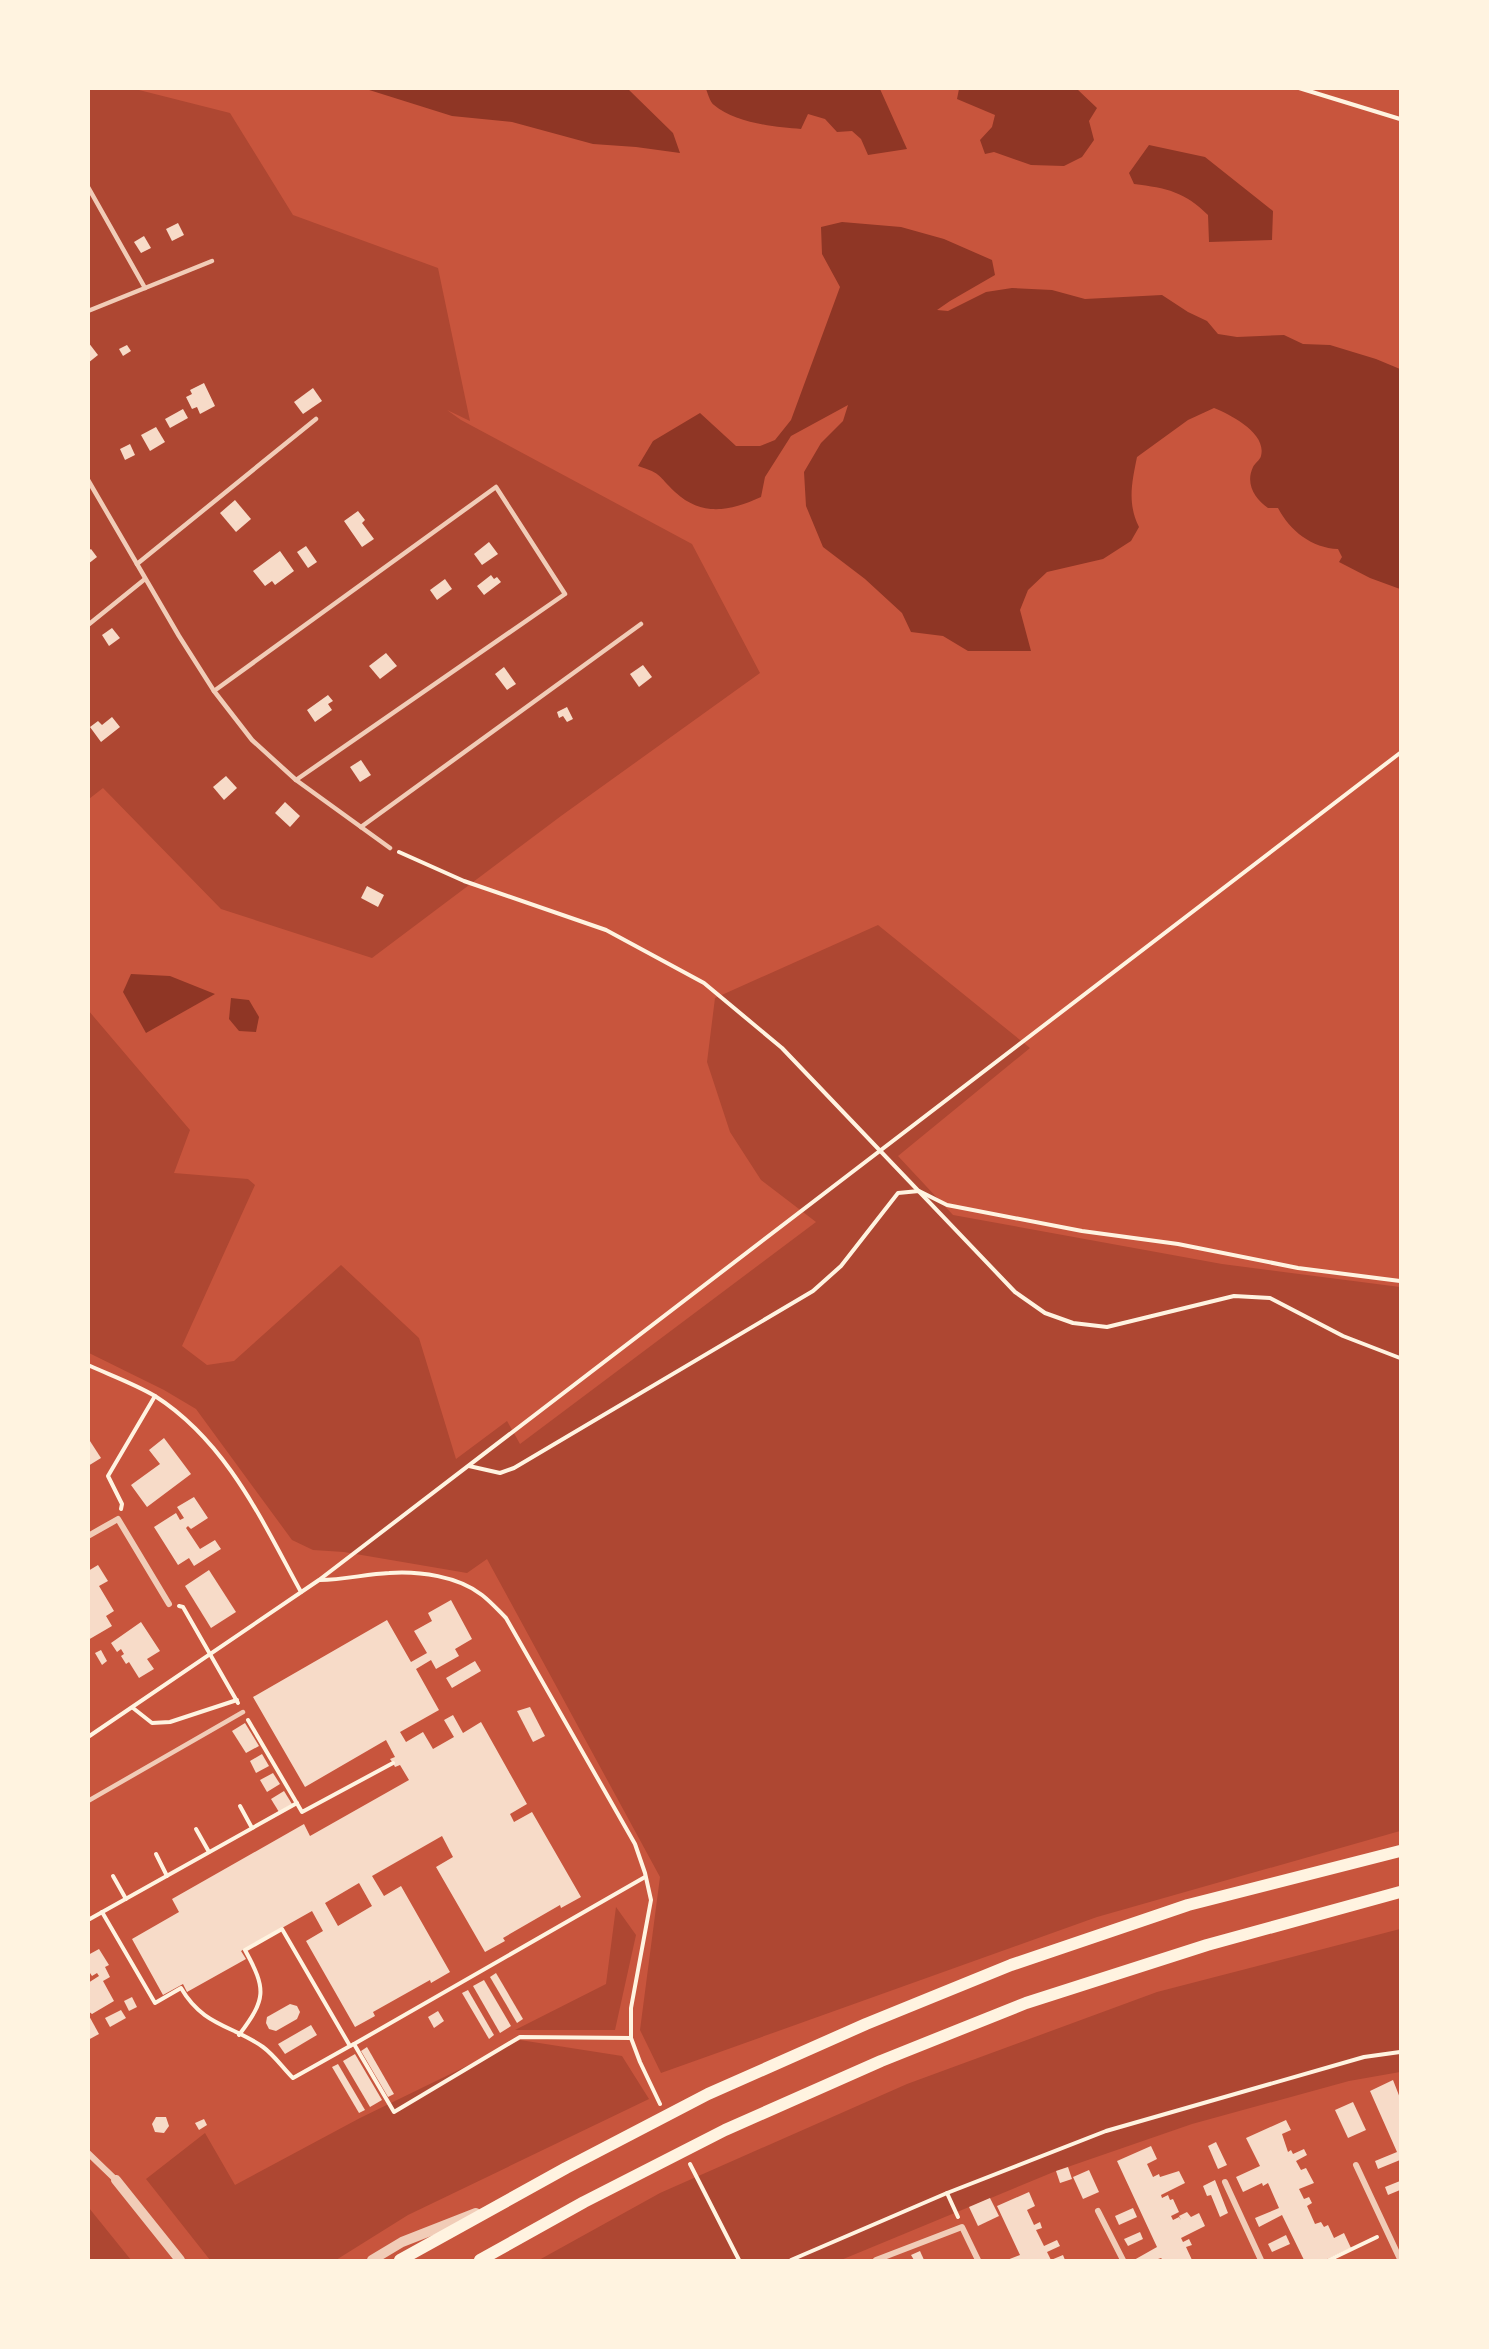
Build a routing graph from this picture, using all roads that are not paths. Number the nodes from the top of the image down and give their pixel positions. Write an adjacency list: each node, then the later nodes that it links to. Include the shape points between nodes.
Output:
1 (88, 187): 3 (lane)
2 (212, 261): 3 (lane)
3 (145, 288): 4 (lane)
4 (88, 311)
5 (315, 419): 7 (lane)
6 (88, 480): 7 (lane)
7 (137, 564): 8 (lane)
8 (146, 579): 10 (lane); 11 (lane)
9 (641, 624): 13 (lane)
10 (88, 625)
11 (214, 691): 12 (lane, via 252,740); 12 (lane, via 496,487 565,594)
12 (296, 780): 13 (lane)
13 (361, 827): 14 (lane)
14 (390, 848)
15 (90, 1533): 16 (street, via 118,1519)
16 (169, 1604)
17 (243, 1712): 18 (lane)
18 (88, 1801)
19 (1401, 1851): 25 (main road, via 1188,1905 1011,1965 708,2094)
20 (1401, 1892): 31 (main road, via 1207,1945 1038,1999 902,2052 725,2130)
21 (88, 2153): 23 (street)
22 (1356, 2165): 27 (street)
23 (116, 2180): 28 (street)
24 (1225, 2182): 35 (street)
25 (510, 2200): 29 (street, via 402,2242); 30 (main road)
26 (1098, 2211): 34 (street)
27 (1401, 2259)
28 (180, 2260)
29 (372, 2260)
30 (400, 2260)
31 (480, 2260)
32 (876, 2260): 33 (street, via 962,2227)
33 (978, 2260)
34 (1123, 2260)
35 (1261, 2260)

